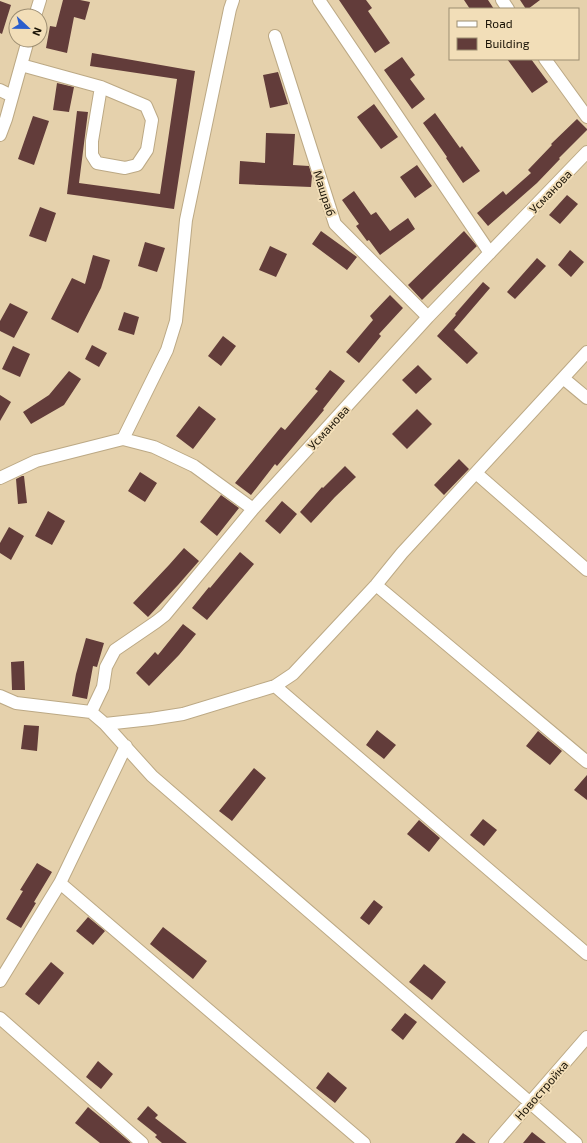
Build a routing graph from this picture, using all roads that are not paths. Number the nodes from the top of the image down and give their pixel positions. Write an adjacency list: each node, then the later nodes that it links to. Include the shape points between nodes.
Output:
1 (233, 0): 18 (street, via 186,220 176,321 167,350)
2 (319, 0): 13 (street)
3 (275, 36): 14 (street, Машраб, via 335,224)
4 (26, 48): 6 (street)
5 (546, 60): 10 (street)
6 (22, 65): 7 (street); 9 (street)
7 (101, 87): 7 (street, via 146,106 152,120 147,150 137,166 125,168 97,163 92,155)
8 (0, 90): 9 (street)
9 (12, 96): 11 (street)
10 (587, 116)
11 (0, 135)
12 (587, 152): 13 (street, Усманова)
13 (490, 253): 14 (street, Усманова)
14 (428, 317): 21 (street, Усманова)
15 (587, 352): 16 (street)
16 (563, 378): 17 (street); 19 (street)
17 (587, 398)
18 (123, 439): 20 (street, via 36,461); 21 (street, via 154,447 194,466)
19 (476, 473): 22 (street); 23 (street)
20 (0, 478)
21 (253, 509): 26 (street, Усманова, via 165,615 116,650 106,667 103,686)
22 (587, 570)
23 (376, 585): 24 (street, via 293,674); 29 (street)
24 (275, 686): 27 (street, via 183,714); 31 (street)
25 (0, 696): 26 (street, via 16,703)
26 (91, 712): 27 (street)
27 (105, 724): 28 (street)
28 (126, 746): 30 (street); 35 (street, via 152,776)
29 (587, 762)
30 (60, 883): 32 (street); 37 (street)
31 (587, 954)
32 (0, 981)
33 (0, 1018): 36 (street)
34 (587, 1037): 35 (street, Новостройка)
35 (530, 1102): 38 (street, Новостройка); 39 (street)
36 (142, 1143)
37 (364, 1143)
38 (495, 1143)
39 (576, 1143)

